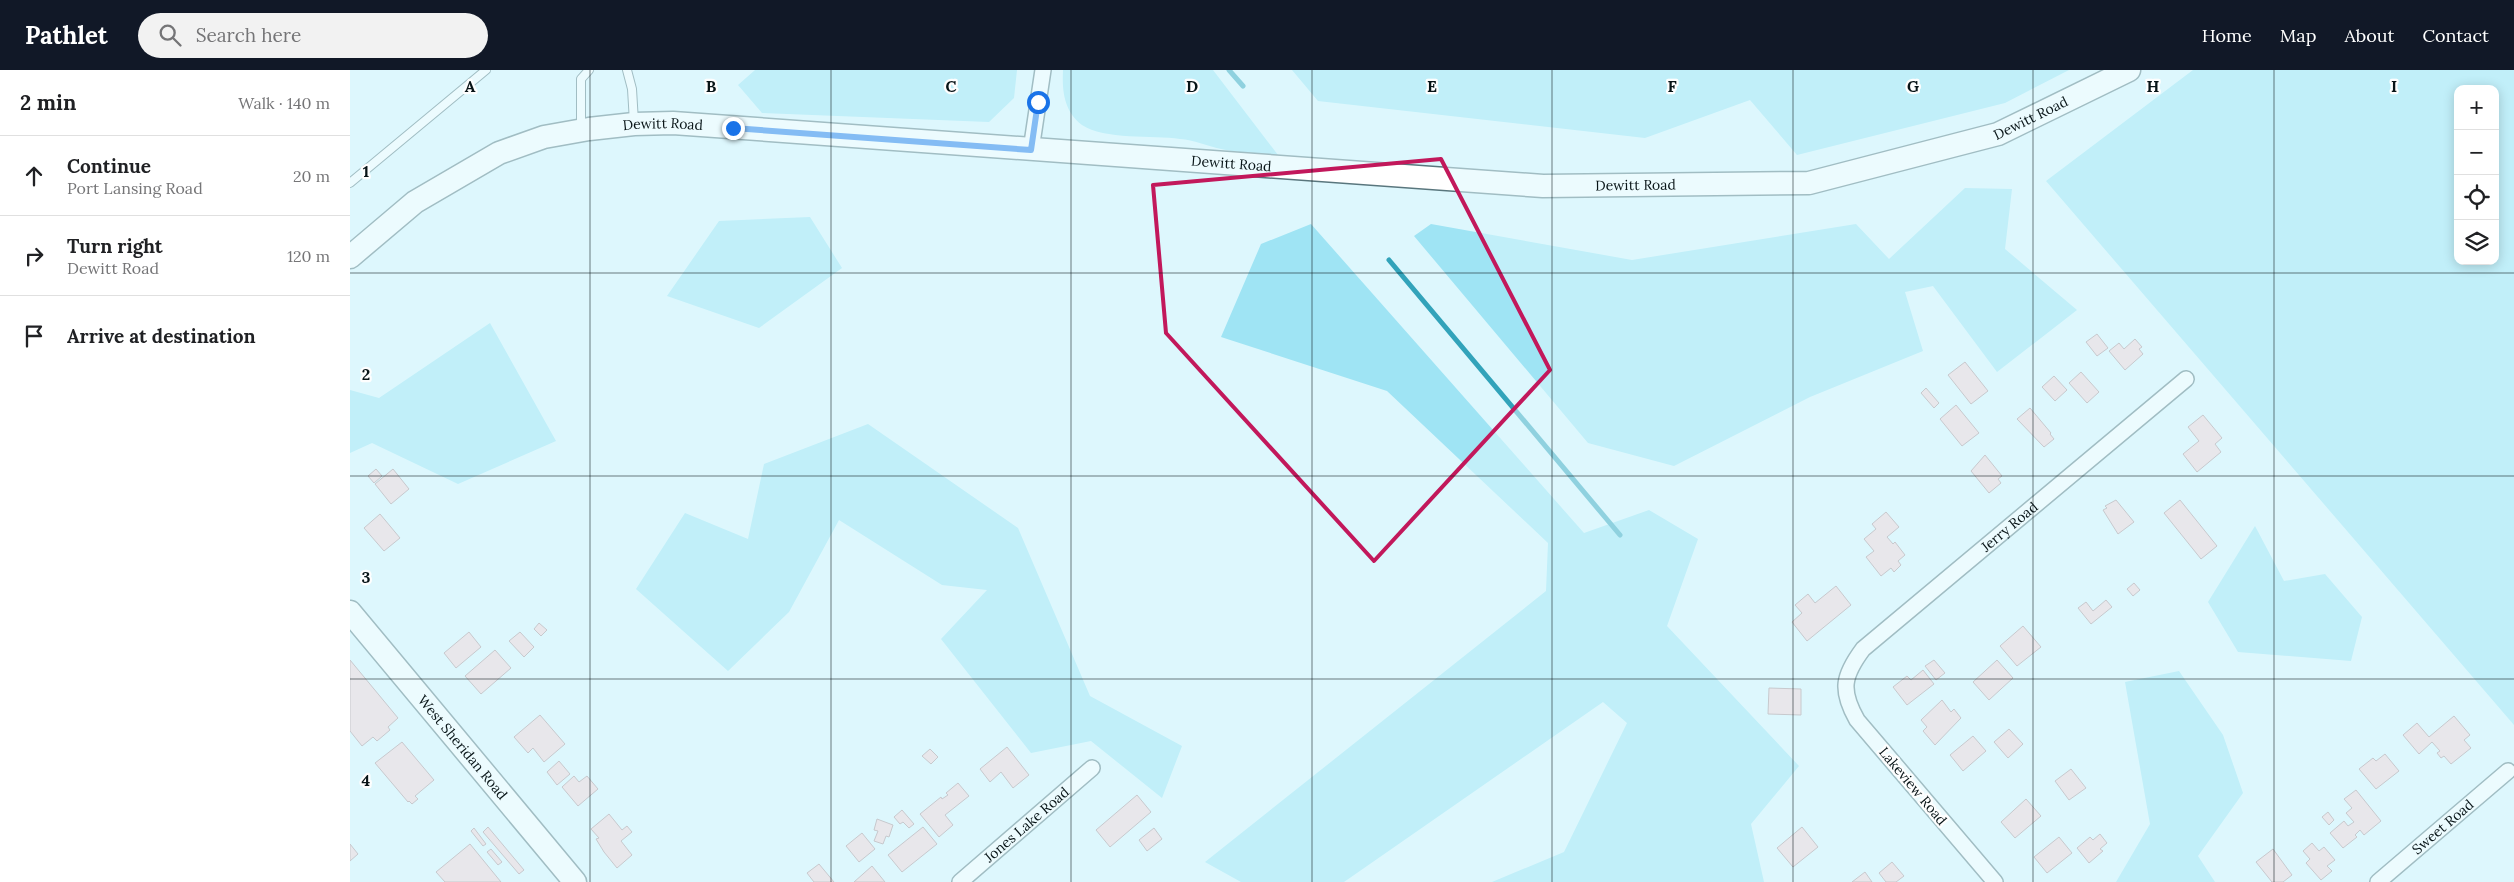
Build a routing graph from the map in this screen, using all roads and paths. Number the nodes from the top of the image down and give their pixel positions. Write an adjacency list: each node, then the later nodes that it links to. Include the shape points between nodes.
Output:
1 (486, 70): 9 (lane)
2 (589, 70): 7 (lane, via 581,79)
3 (627, 70): 6 (lane, via 632,89)
4 (1043, 70): 8 (street)
5 (2129, 70): 8 (street, Dewitt Road, via 1998,134 1809,183 1543,186)
6 (634, 124): 7 (street, Dewitt Road); 8 (street, Dewitt Road, via 673,123)
7 (581, 130): 10 (street, Dewitt Road, via 544,137 498,153 415,202)
8 (1031, 150)
9 (350, 183)
10 (350, 257)
11 (2186, 379): 13 (street, Jerry Road, via 1863,649 1851,665)
12 (350, 612): 17 (street, West Sheridan Road)
13 (1846, 684): 16 (street, Lakeview Road, via 1846,701 1857,720)
14 (1092, 768): 18 (street, Jones Lake Road)
15 (2508, 771): 19 (street, Sweet Road)
16 (1989, 880)
17 (575, 882)
18 (960, 882)
19 (2378, 882)

